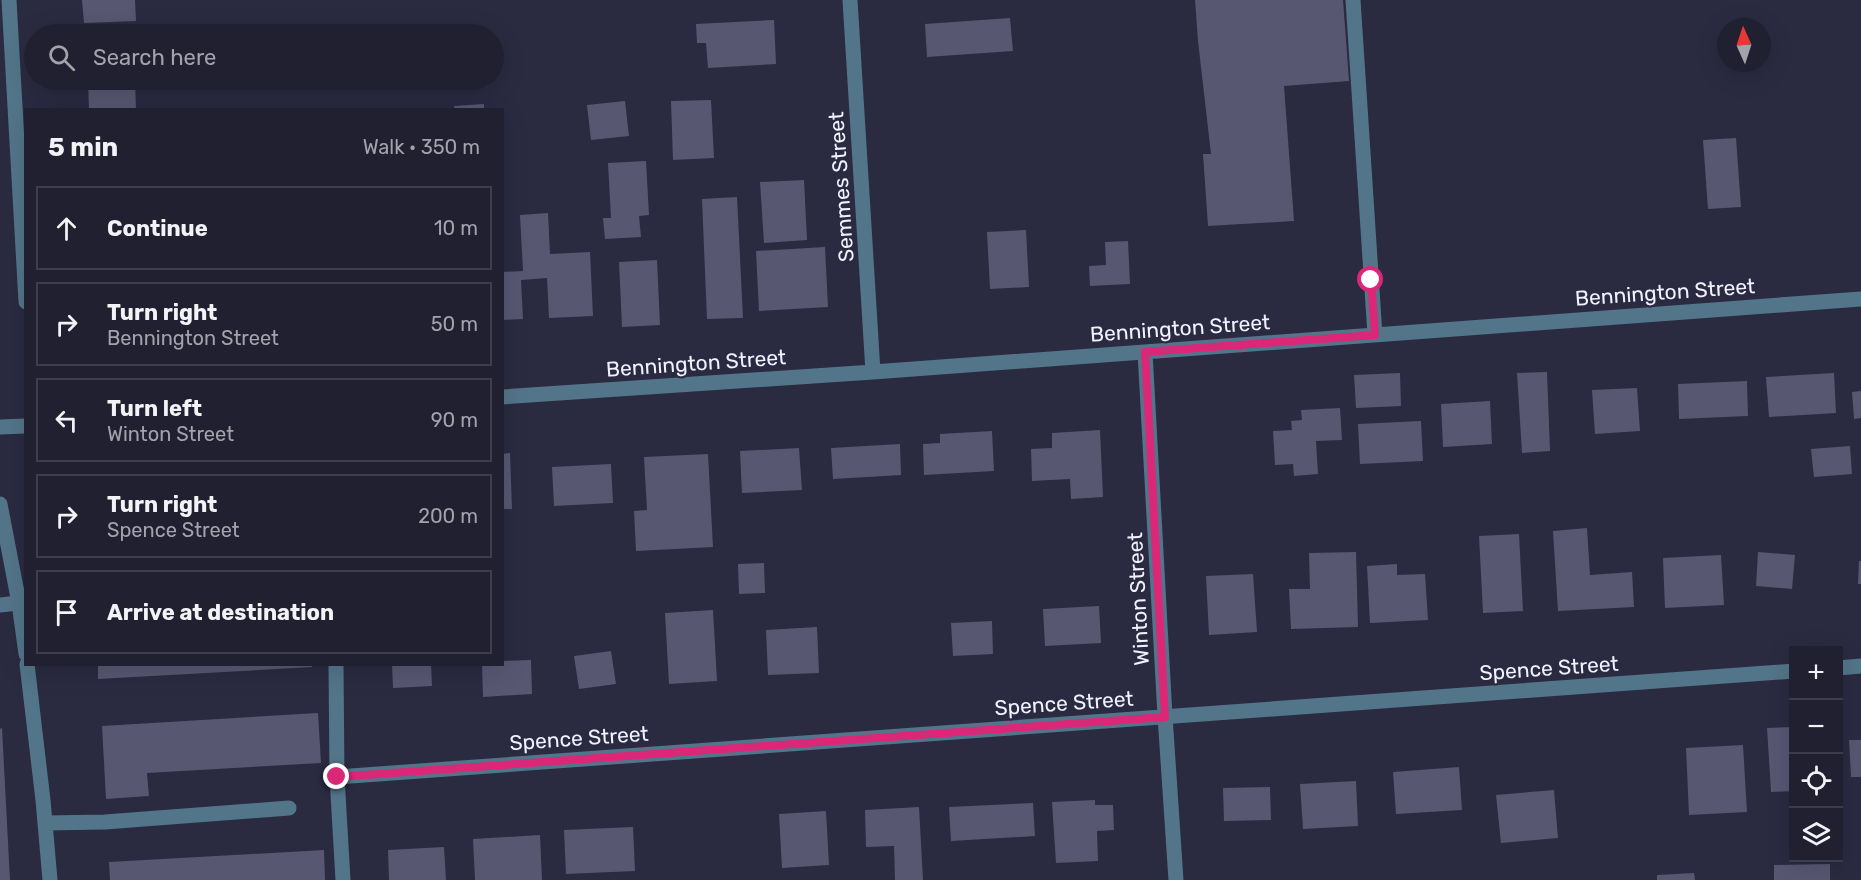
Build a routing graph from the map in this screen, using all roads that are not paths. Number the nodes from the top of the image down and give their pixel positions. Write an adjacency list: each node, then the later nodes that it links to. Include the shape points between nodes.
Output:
1 (9, 0): 4 (street)
2 (850, 0): 8 (street, Semmes Street)
3 (1353, 0): 6 (street)
4 (24, 266)
5 (1861, 299): 6 (street, Bennington Street)
6 (1375, 335): 7 (street, Bennington Street)
7 (1145, 352): 8 (street, Bennington Street); 21 (street, Winton Street)
8 (873, 372): 9 (street, Bennington Street)
9 (504, 397)
10 (24, 426): 11 (street)
11 (0, 427)
12 (0, 504): 13 (street)
13 (22, 602): 14 (street); 15 (street)
14 (0, 605)
15 (24, 628)
16 (27, 666): 24 (street)
17 (336, 666): 22 (street)
18 (1861, 666): 19 (street)
19 (1843, 668)
20 (1789, 671): 21 (street, Spence Street)
21 (1165, 717): 22 (street, Spence Street); 27 (street, Winton Street)
22 (337, 777): 26 (street)
23 (289, 808): 24 (street)
24 (45, 823): 25 (street)
25 (50, 880)
26 (343, 880)
27 (1176, 880)

